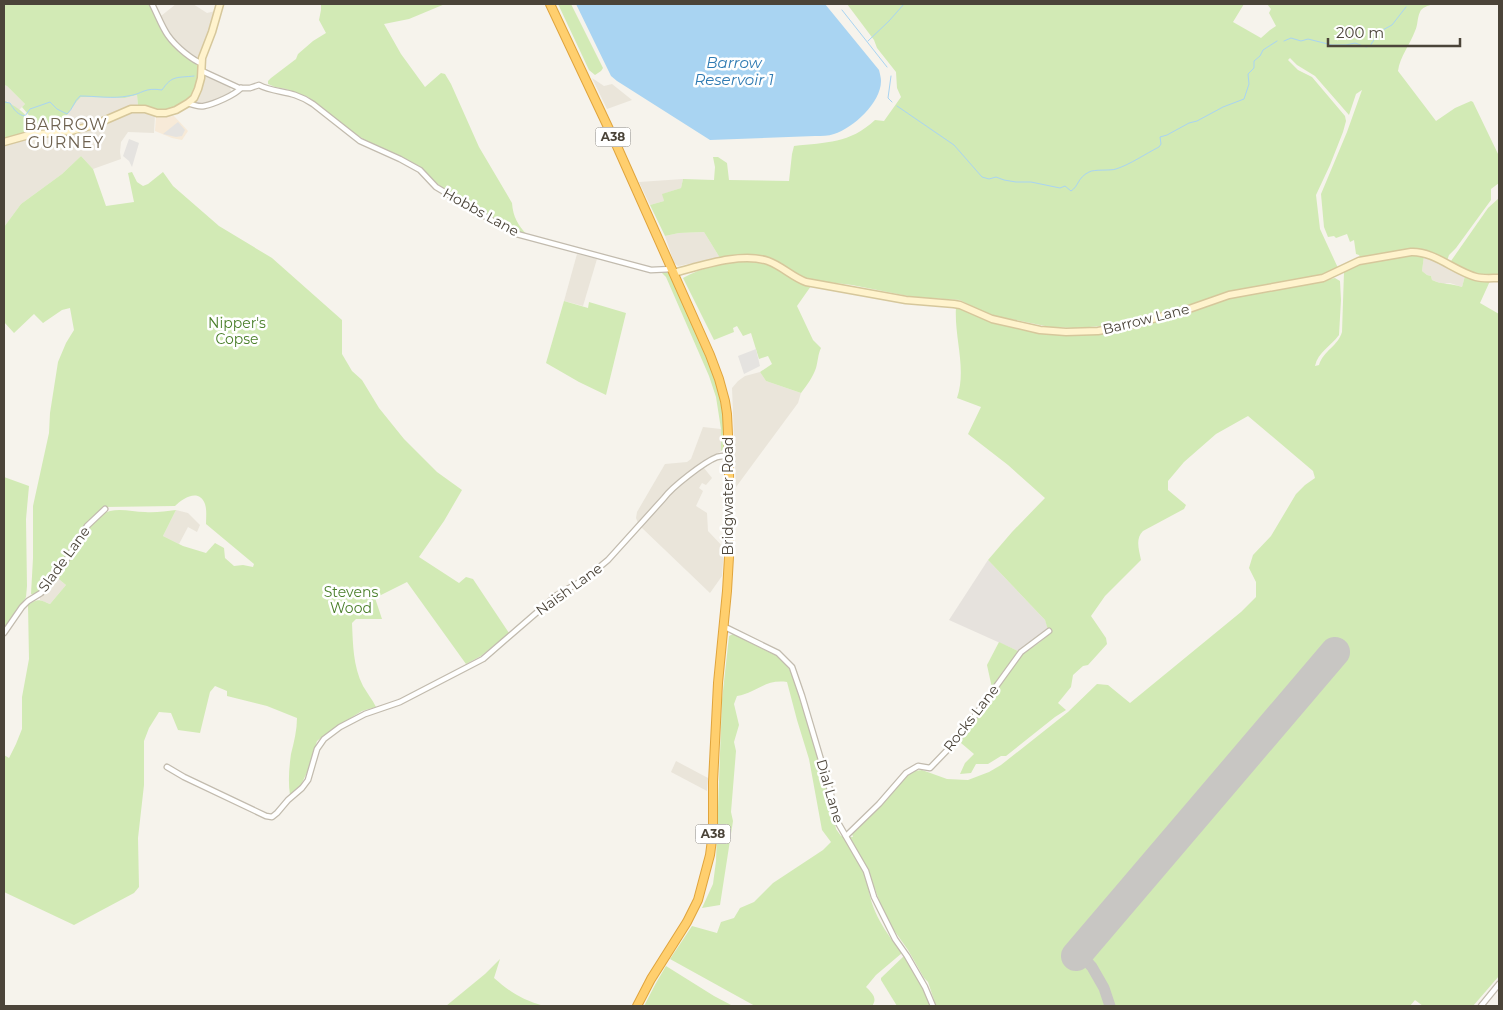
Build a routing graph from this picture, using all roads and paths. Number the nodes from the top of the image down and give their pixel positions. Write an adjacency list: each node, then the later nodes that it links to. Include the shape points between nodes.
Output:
1 (152, 4): 4 (street, via 169,38)
2 (220, 4): 4 (main road)
3 (550, 4): 9 (highway, Bridgwater Road / A38)
4 (201, 63): 5 (main road)
5 (202, 71): 6 (street, Hobbs Lane); 7 (main road, via 196,94)
6 (241, 88): 7 (street, via 233,95 203,106); 9 (street, Hobbs Lane, via 259,85 305,99 360,142 420,170 436,187 513,233 651,270)
7 (188, 103): 8 (main road, via 166,113 131,109 70,132 29,135)
8 (4, 142)
9 (672, 271): 10 (main road, Barrow Lane, via 742,258 758,259 771,262 806,282 906,300 960,305 992,319 1040,330 1066,332 1127,326 1229,295 1323,278 1359,261 1411,252 1426,254 1475,277); 11 (highway, Bridgwater Road / A38, via 719,379 727,414)
10 (1499, 278)
11 (729, 455): 13 (highway, Bridgwater Road / A38, via 729,557); 16 (street, Naish Lane, via 717,457 669,491 608,560 585,579 557,595 482,660 400,702 340,727 320,743 308,780 302,788 272,817)
12 (105, 510): 15 (street, Slade Lane, via 92,520 41,593 28,600)
13 (723, 626): 17 (street, Dial Lane, via 778,653 792,667 837,821); 19 (highway, Bridgwater Road / A38, via 710,855 698,900)
14 (1049, 631): 17 (street, Rocks Lane, via 1021,652 958,739 930,768 918,766 906,773)
15 (4, 633)
16 (167, 767)
17 (846, 836): 20 (street, Dial Lane, via 866,871 874,897 895,939)
18 (1499, 984): 21 (street)
19 (637, 1006)
20 (933, 1006)
21 (1481, 1006)

